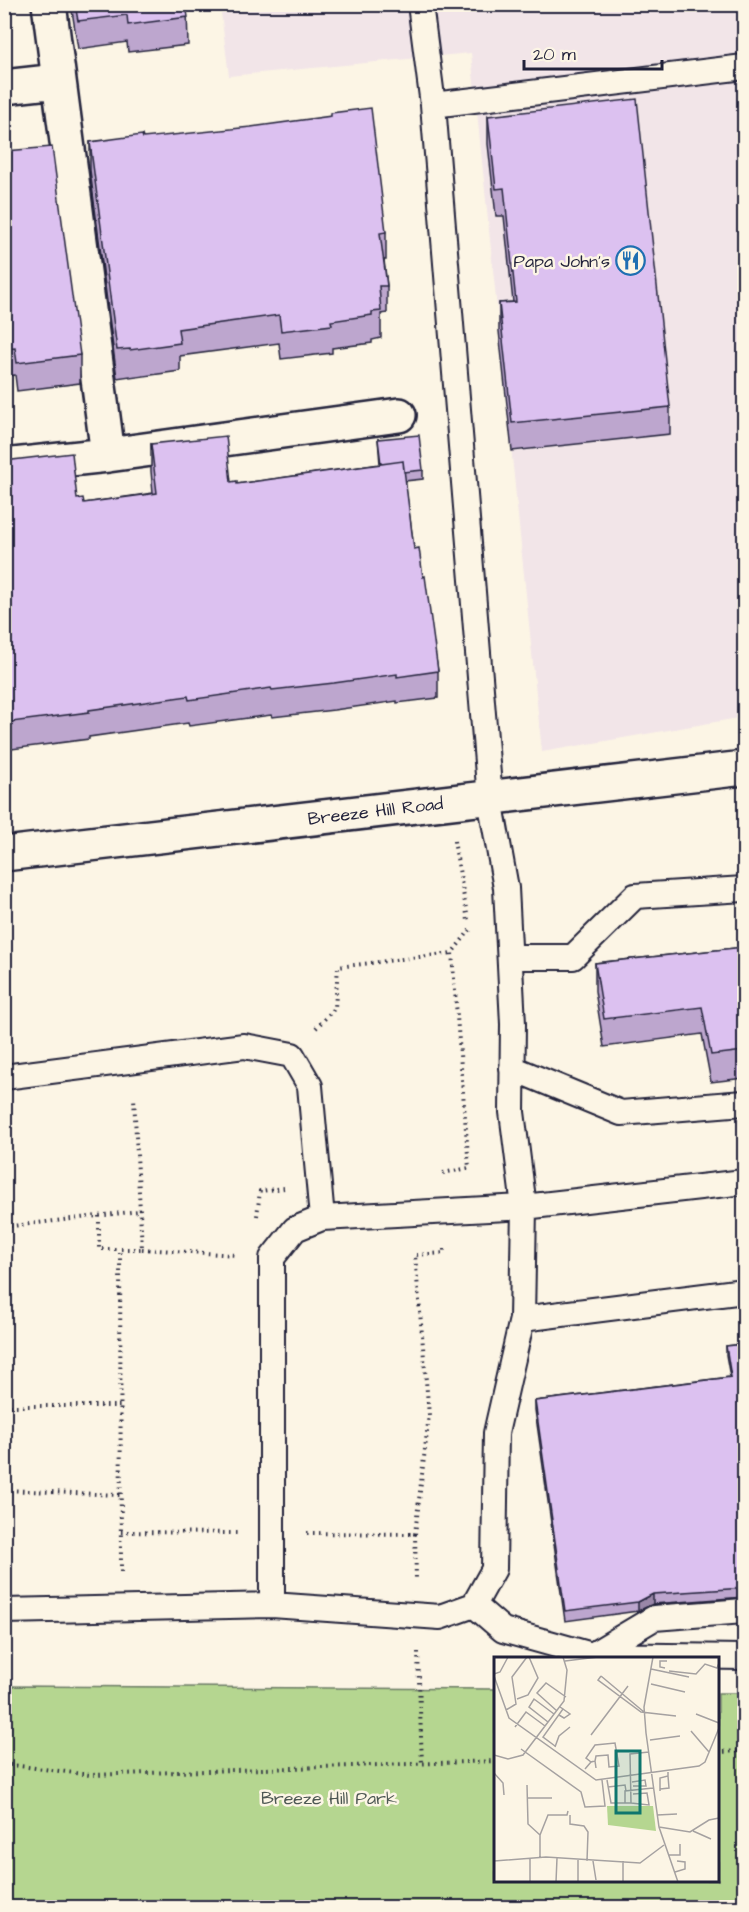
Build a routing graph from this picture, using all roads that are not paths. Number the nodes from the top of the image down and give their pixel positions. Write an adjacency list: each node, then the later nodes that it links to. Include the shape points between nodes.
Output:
1 (49, 4): 4 (street)
2 (420, 4): 6 (lane)
3 (744, 67): 6 (lane)
4 (58, 81): 5 (street); 8 (street)
5 (4, 87)
6 (433, 105): 11 (lane)
7 (399, 415): 8 (street)
8 (108, 455): 9 (street)
9 (4, 466)
10 (744, 768): 11 (street, Breeze Hill Road)
11 (490, 799): 12 (street, Breeze Hill Road); 14 (lane, via 506,888)
12 (4, 854)
13 (744, 889): 14 (lane, via 635,896 573,957)
14 (510, 957): 15 (lane)
15 (512, 1068): 17 (lane, via 621,1113); 19 (lane, via 512,1112)
16 (4, 1077): 20 (lane, via 244,1047 292,1055 310,1086)
17 (744, 1103)
18 (744, 1182): 19 (lane)
19 (524, 1207): 20 (lane); 22 (lane)
20 (322, 1218): 23 (lane, via 295,1229 272,1258)
21 (744, 1291): 22 (lane)
22 (522, 1319): 24 (lane, via 496,1433 494,1569)
23 (272, 1605): 24 (lane, via 440,1617); 25 (lane)
24 (474, 1605): 27 (lane, via 503,1630)
25 (4, 1611)
26 (744, 1611): 27 (lane, via 654,1617)
27 (592, 1655): 28 (lane)
28 (744, 1657)

